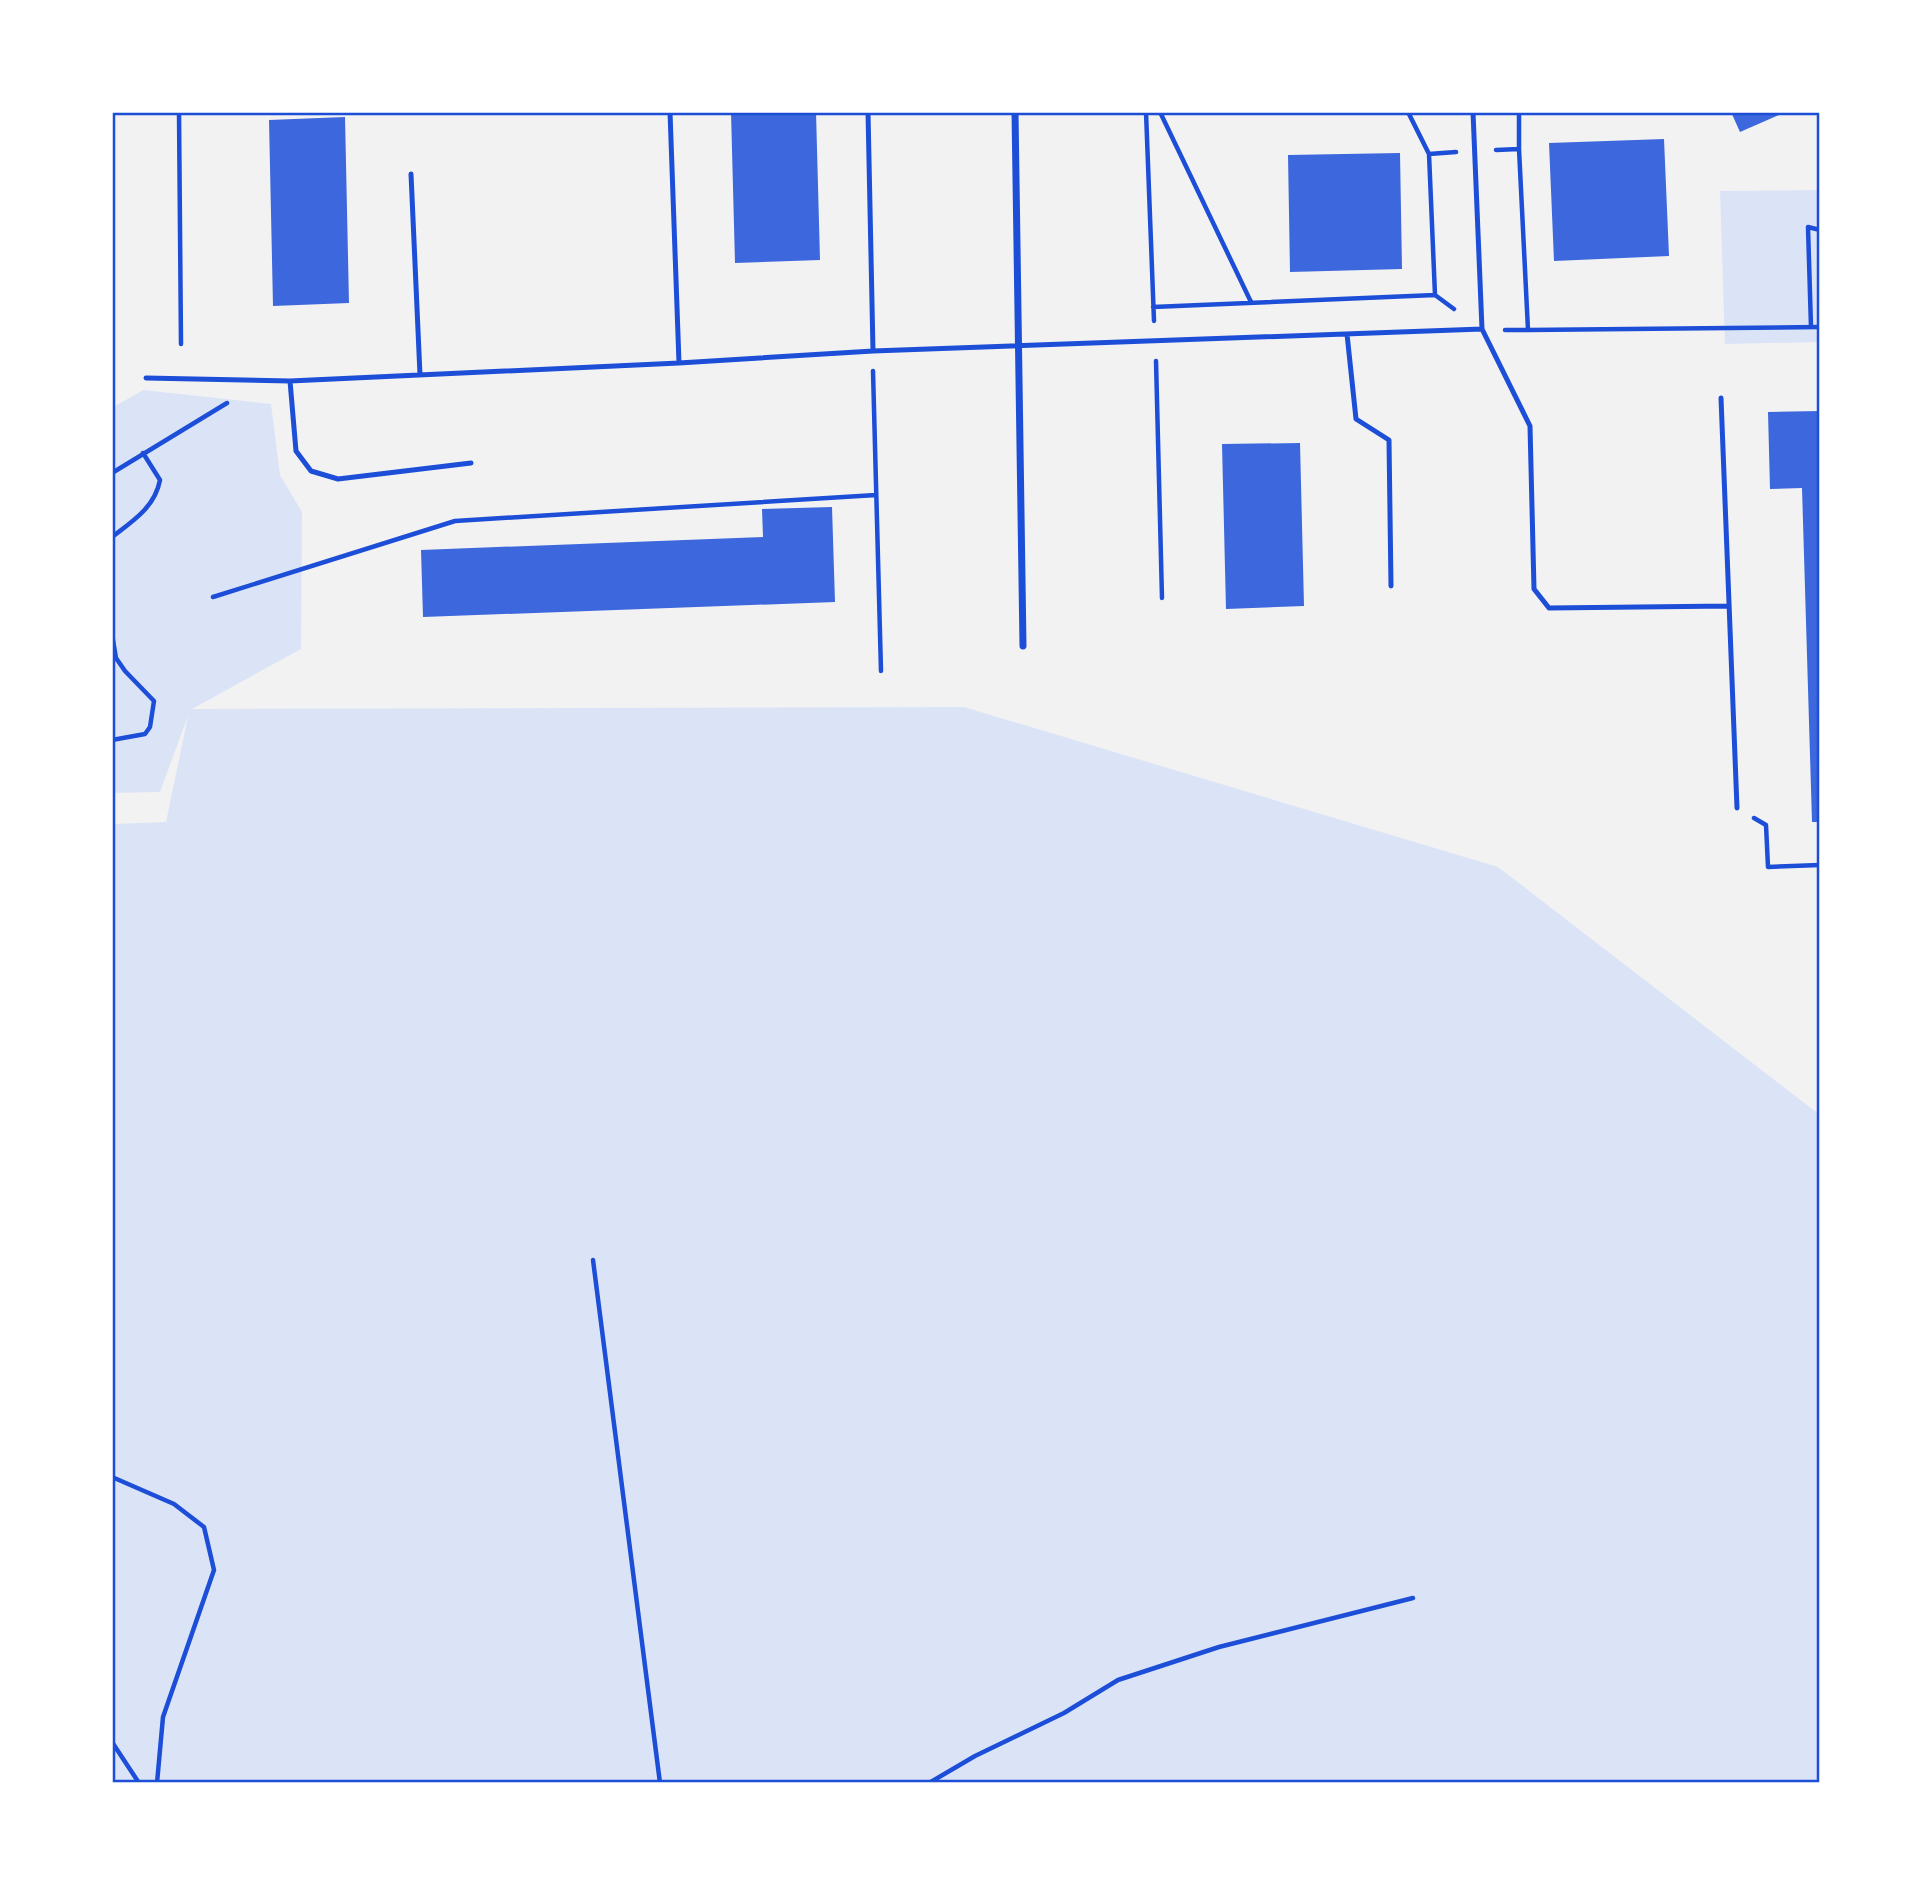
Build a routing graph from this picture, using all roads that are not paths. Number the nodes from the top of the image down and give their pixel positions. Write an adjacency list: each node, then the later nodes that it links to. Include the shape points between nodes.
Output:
1 (670, 112): 10 (lane)
2 (867, 112): 9 (lane)
3 (1014, 112): 8 (street)
4 (1473, 112): 6 (lane)
5 (411, 174): 11 (lane)
6 (1482, 330): 7 (lane); 17 (lane, via 1530,426 1534,589 1549,608)
7 (1347, 334): 8 (lane); 16 (lane, via 1356,419 1389,440)
8 (1019, 347): 9 (lane); 18 (street)
9 (873, 351): 10 (lane)
10 (679, 363): 11 (lane)
11 (420, 374): 13 (lane)
12 (146, 378): 13 (lane)
13 (290, 381): 15 (lane, via 296,451 311,471 338,479)
14 (1721, 398): 17 (lane)
15 (471, 463)
16 (1391, 586)
17 (1729, 606): 19 (lane)
18 (1023, 646)
19 (1737, 808)

